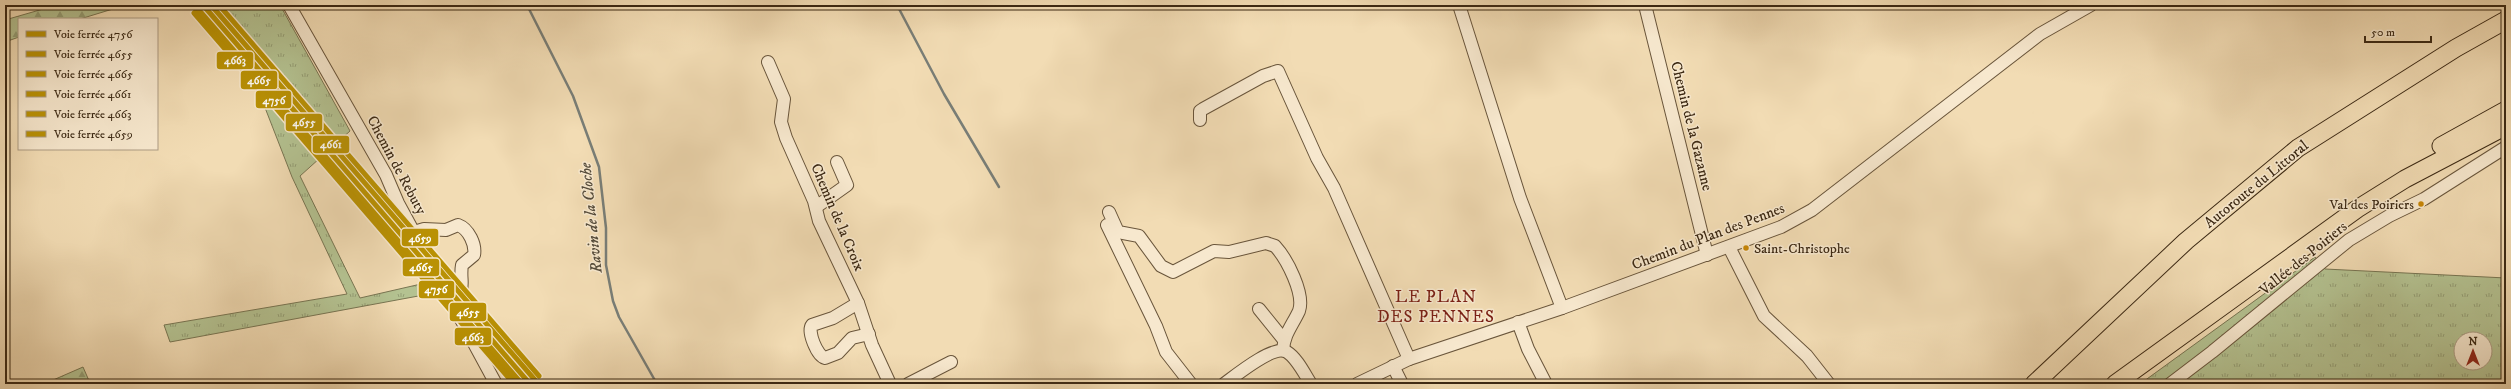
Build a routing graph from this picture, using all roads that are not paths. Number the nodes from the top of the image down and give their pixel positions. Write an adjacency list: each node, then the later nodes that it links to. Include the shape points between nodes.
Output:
1 (289, 5): 15 (street, Chemin de Rebuty, via 386,174 394,197)
2 (1459, 5): 20 (street, via 1520,198)
3 (1645, 5): 17 (street, Chemin de la Gazanne)
4 (2091, 5): 16 (street, Chemin du Plan des Pennes, via 2028,42 1812,210 1781,227)
5 (2506, 8): 12 (highway, via 2437,47 2374,88)
6 (2506, 20): 12 (highway, Autoroute du Littoral, via 2449,52)
7 (768, 62): 14 (street, Chemin de la Croix, via 784,99 782,126)
8 (2506, 110): 28 (highway, via 2384,181 2310,230)
9 (1200, 120): 25 (street, via 1200,112 1203,109 1263,76 1278,71 1317,158 1334,188)
10 (2506, 126): 28 (highway, via 2405,179 2357,209)
11 (2506, 147): 41 (street, Vallée des Poiriers, via 2424,199 2349,240)
12 (2298, 148): 39 (highway, Autoroute du Littoral, via 2186,241)
13 (838, 162): 14 (street, via 847,185)
14 (816, 207): 19 (street, Chemin de la Croix, via 819,220)
15 (414, 232): 18 (street, Chemin de Rebuty); 18 (street, via 424,229 446,230 458,225 471,239 474,255 462,265 462,291 459,297)
16 (1729, 247): 17 (street, Chemin du Plan des Pennes); 38 (street, via 1764,316 1807,356)
17 (1707, 255): 20 (street, Chemin du Plan des Pennes)
18 (451, 301): 29 (street, Chemin de Rebuty)
19 (858, 303): 23 (street, Chemin de la Croix); 23 (street, via 833,318 812,325 811,333 820,355 825,358 838,353 852,338)
20 (1562, 308): 22 (street, Chemin du Plan des Pennes)
21 (1259, 309): 24 (street)
22 (1518, 322): 25 (street, Chemin du Plan des Pennes); 37 (street)
23 (869, 334): 30 (street, Chemin de la Croix)
24 (1283, 345): 32 (street, via 1301,302 1297,286 1276,246 1266,243 1229,252 1214,251 1176,271 1168,271 1161,266 1139,236 1118,232 1108,217 1166,352); 33 (street); 34 (street)
25 (1409, 359): 27 (street, Chemin du Plan des Pennes)
26 (952, 362): 31 (street)
27 (1393, 366): 35 (street, Chemin du Plan des Pennes); 36 (street)
28 (2130, 372): 40 (highway)
29 (496, 384)
30 (890, 384)
31 (908, 384)
32 (1192, 384)
33 (1224, 384)
34 (1311, 384)
35 (1357, 384)
36 (1402, 384)
37 (1546, 384)
38 (1829, 384)
39 (2034, 384)
40 (2115, 384)
41 (2170, 384)

